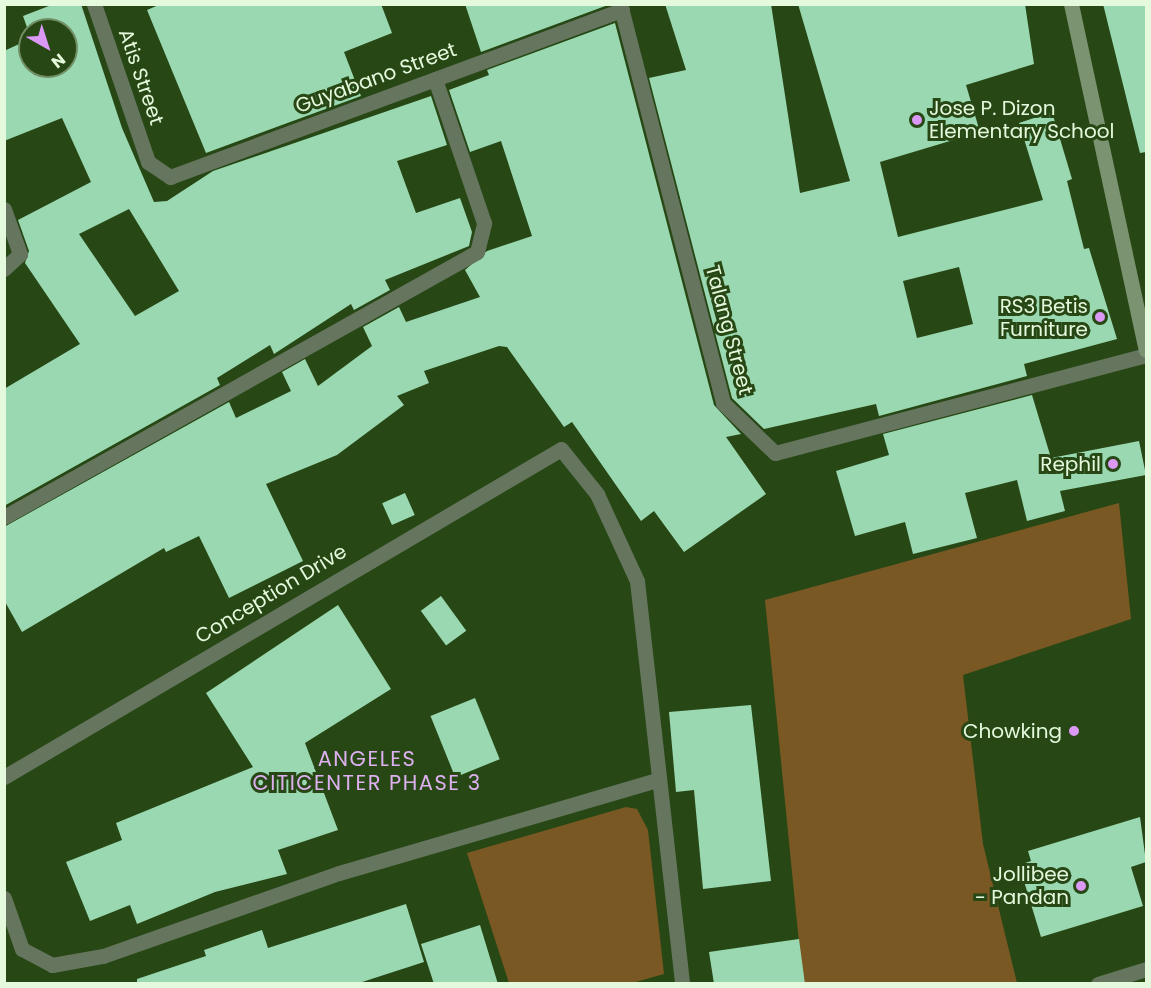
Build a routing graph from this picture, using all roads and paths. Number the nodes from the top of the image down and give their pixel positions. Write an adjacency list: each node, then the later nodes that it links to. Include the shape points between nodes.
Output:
1 (1071, 4): 8 (main road)
2 (100, 6): 5 (street, Atis Street)
3 (621, 8): 4 (street, Guyabano Street); 9 (street, Talang Street, via 723,403 775,453)
4 (435, 80): 5 (street, Guyabano Street, via 179,175 159,173); 10 (street, via 484,223 477,252)
5 (148, 162)
6 (6, 213): 7 (street, via 20,254)
7 (4, 269)
8 (1146, 350)
9 (1146, 355)
10 (4, 517)
11 (4, 777): 12 (street, Conception Drive, via 561,449 597,494 637,581)
12 (658, 780): 13 (street, via 339,873 103,956 52,965 22,949); 15 (street)
13 (4, 898)
14 (1146, 969): 16 (street)
15 (682, 984)
16 (1098, 984)

